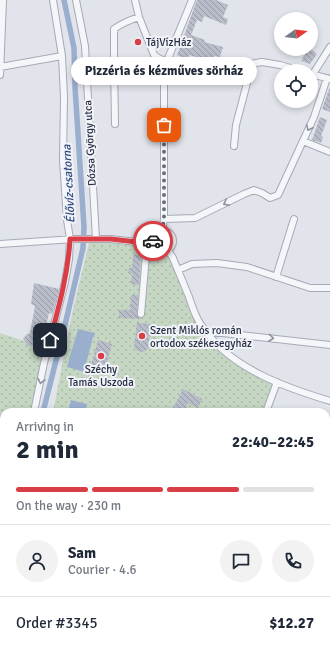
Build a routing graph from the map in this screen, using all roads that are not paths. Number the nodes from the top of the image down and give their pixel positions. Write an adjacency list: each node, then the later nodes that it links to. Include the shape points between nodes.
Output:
1 (3, 0): 13 (street)
2 (53, 0): 8 (street)
3 (76, 0): 25 (street, Dózsa György utca, via 85,46)
4 (135, 0): 6 (street)
5 (192, 0): 9 (street)
6 (139, 17): 9 (street, via 154,55); 17 (street, via 114,29)
7 (330, 47): 12 (street)
8 (62, 56): 13 (street); 24 (street, via 63,160 67,220)
9 (167, 61): 10 (street, via 233,67); 21 (street, via 164,81)
10 (252, 64): 11 (street); 19 (street, via 236,125)
11 (274, 64)
12 (318, 65)
13 (0, 67): 14 (street)
14 (0, 75)
15 (318, 76): 16 (street)
16 (328, 79): 18 (street, one-way to 18)
17 (116, 124)
18 (303, 141): 20 (street); 21 (street, one-way to 21, via 278,195 270,198 254,190 196,218)
19 (234, 146)
20 (330, 152)
21 (164, 219): 23 (street)
22 (294, 219): 30 (street)
23 (162, 231): 26 (street, via 158,232); 28 (street, via 168,232 172,238 172,244)
24 (72, 239): 25 (street); 27 (street); 37 (street, one-way to 37, via 65,282)
25 (95, 239): 26 (street)
26 (150, 243): 28 (street, via 158,249); 32 (street)
27 (0, 244)
28 (167, 249): 29 (street)
29 (178, 270): 30 (street, via 192,264 217,263 247,267); 33 (street, via 197,318)
30 (276, 278): 31 (street, via 310,288)
31 (330, 288)
32 (142, 314)
33 (205, 331): 34 (street, one-way to 34); 35 (street, via 231,356)
34 (330, 345)
35 (277, 382): 36 (street); 38 (street)
36 (330, 401)
37 (35, 408)
38 (267, 408)

